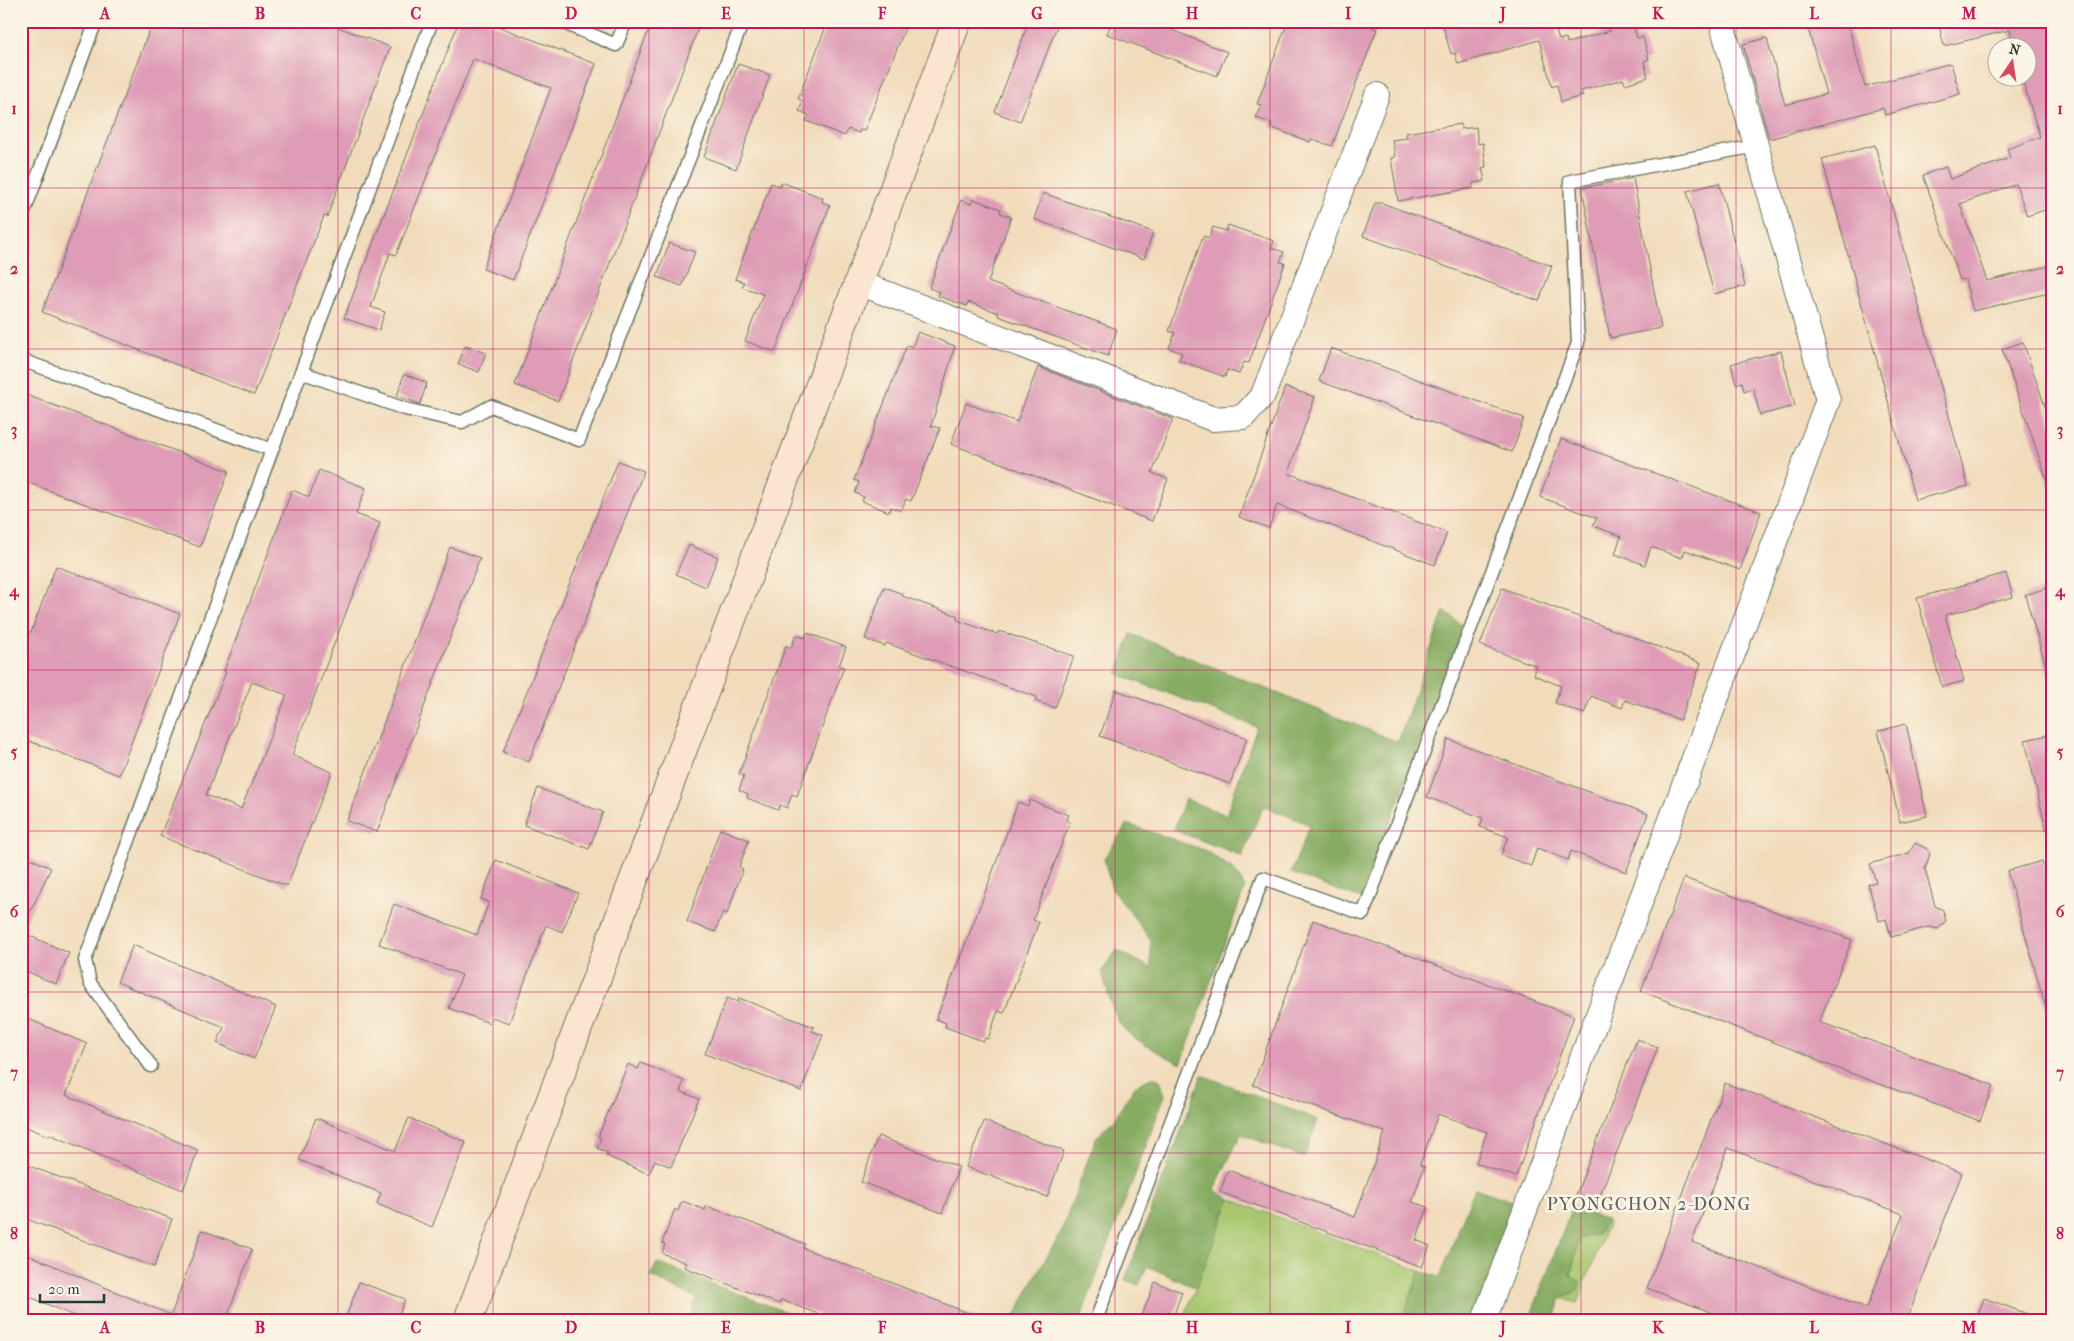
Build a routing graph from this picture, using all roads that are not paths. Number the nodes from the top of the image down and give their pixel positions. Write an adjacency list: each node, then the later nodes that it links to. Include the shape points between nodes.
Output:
1 (96, 21): 10 (lane)
2 (432, 21): 13 (lane)
3 (559, 21): 4 (lane, via 616,45)
4 (626, 21)
5 (743, 21): 13 (lane, via 579,440 491,406 462,422 405,409)
6 (958, 21): 11 (street)
7 (1721, 21): 9 (street)
8 (1377, 95): 11 (street, via 1263,395 1243,417 1213,419)
9 (1756, 146): 17 (lane, via 1570,181 1578,343 1363,914 1263,878); 18 (street, via 1828,400)
10 (21, 220)
11 (859, 283): 16 (street)
12 (21, 360): 14 (lane)
13 (301, 372): 14 (lane)
14 (272, 450): 15 (lane, via 85,960 90,983)
15 (151, 1066)
16 (472, 1318)
17 (1096, 1320)
18 (1484, 1320)

